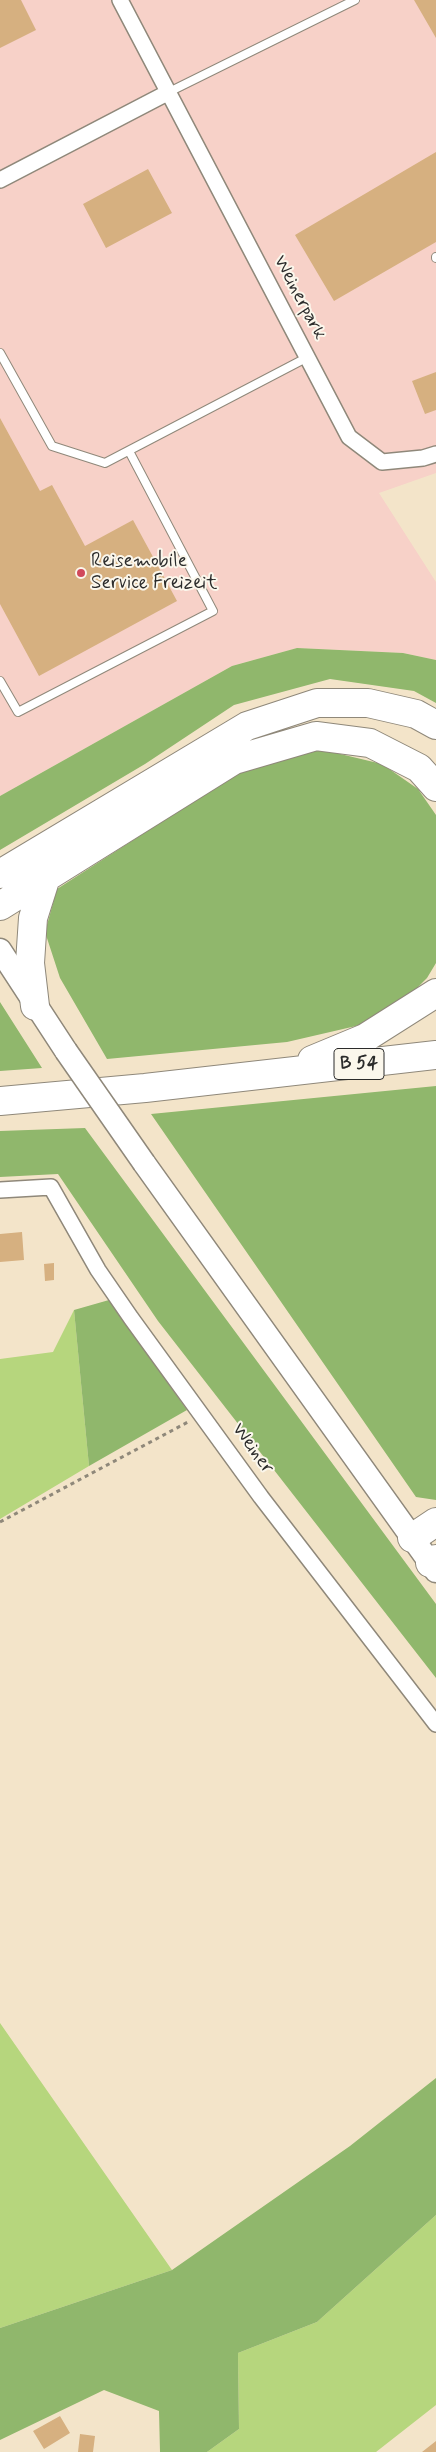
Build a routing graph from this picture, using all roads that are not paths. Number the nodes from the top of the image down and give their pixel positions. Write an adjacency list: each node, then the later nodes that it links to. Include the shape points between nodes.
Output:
1 (120, 0): 3 (street, Weinerpark)
2 (349, 1): 3 (lane)
3 (169, 92): 4 (street); 6 (street, Weinerpark)
4 (0, 180)
5 (0, 353): 7 (lane, via 52,446 105,463)
6 (308, 357): 7 (lane); 8 (street, Weinerpark, via 349,437 382,462)
7 (129, 451): 9 (lane, via 213,611 18,712)
8 (436, 454)
9 (0, 680)
10 (436, 725): 12 (highway, via 416,714 368,703 317,704 247,726)
11 (436, 787): 13 (highway, via 418,768 370,743 316,736 234,760)
12 (0, 874)
13 (48, 874): 14 (highway); 17 (highway, via 33,918 30,962)
14 (0, 906)
15 (0, 950): 17 (main road)
16 (436, 994): 19 (highway, via 365,1038)
17 (35, 1006): 23 (main road, bridge)
18 (436, 1055): 19 (highway, B 54)
19 (282, 1073): 20 (highway, B 54)
20 (0, 1101)
21 (0, 1190): 25 (street, Weiner, via 50,1187 98,1270 202,1415)
22 (436, 1522): 23 (highway)
23 (412, 1538): 24 (main road)
24 (434, 1564)
25 (436, 1724)

